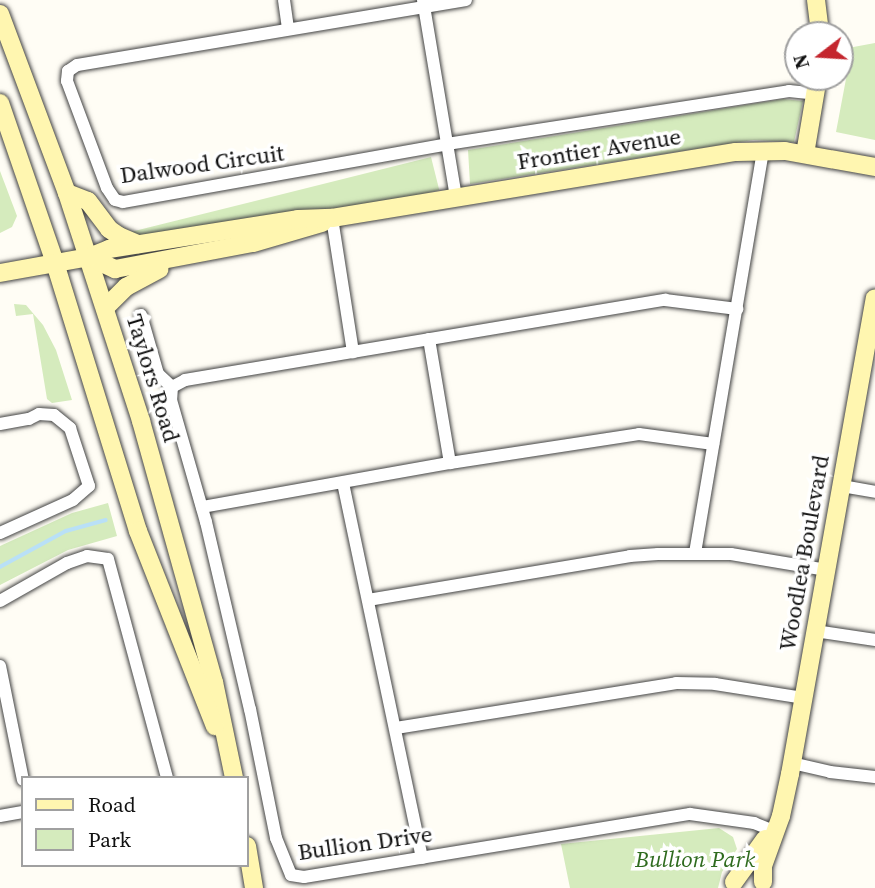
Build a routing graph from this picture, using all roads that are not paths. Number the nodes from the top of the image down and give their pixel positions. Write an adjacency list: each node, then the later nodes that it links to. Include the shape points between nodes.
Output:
1 (284, 0): 7 (street)
2 (466, 0): 4 (street)
3 (816, 0): 6 (street)
4 (424, 3): 7 (street); 11 (street)
5 (0, 14): 15 (street, Taylors Road)
6 (818, 21)
7 (288, 29): 11 (street, Dalwood Circuit, via 72,67 67,81 110,195 131,201)
8 (789, 91): 11 (street)
9 (816, 91): 13 (street)
10 (0, 103): 21 (street, Taylors Road)
11 (447, 145): 16 (street)
12 (763, 150): 13 (street, Frontier Avenue); 16 (street, Frontier Avenue); 25 (street)
13 (805, 154): 14 (street, Frontier Avenue)
14 (875, 167)
15 (67, 192): 18 (street, via 88,201 109,229); 20 (street, Taylors Road)
16 (456, 197): 17 (street, Frontier Avenue)
17 (332, 218): 18 (street, Frontier Avenue, via 298,219); 19 (street, Frontier Avenue, via 303,231); 29 (street)
18 (140, 244): 20 (street, Frontier Avenue)
19 (203, 253): 20 (street, Frontier Avenue, via 115,269); 24 (street, via 145,275)
20 (89, 257): 21 (street); 24 (street, Taylors Road)
21 (55, 263): 22 (street); 49 (street, Taylors Road, via 138,531)
22 (0, 273)
23 (875, 299): 28 (street, Woodlea Boulevard)
24 (105, 308): 49 (street, Taylors Road, via 172,524)
25 (737, 309): 27 (street, via 665,300); 32 (street)
26 (141, 315): 30 (street, via 158,374)
27 (429, 339): 29 (street); 33 (street)
28 (871, 344): 35 (street, Woodlea Boulevard)
29 (353, 352): 30 (street, via 185,380)
30 (172, 387): 37 (street, Bullion Drive, via 171,400)
31 (0, 424): 38 (street, via 54,415 70,428 89,486 73,500)
32 (713, 444): 33 (street, via 639,434); 39 (street)
33 (450, 463): 34 (street)
34 (342, 483): 37 (street); 41 (street)
35 (842, 486): 36 (street); 40 (street, Woodlea Boulevard)
36 (875, 492)
37 (202, 507): 57 (street, Bullion Drive, via 286,870 304,877)
38 (0, 533)
39 (695, 552): 40 (street); 41 (street, via 630,556)
40 (827, 570): 43 (street, Woodlea Boulevard)
41 (368, 600): 47 (street)
42 (0, 601): 51 (street, via 67,563 87,556 108,559)
43 (815, 631): 44 (street); 46 (street, Woodlea Boulevard)
44 (875, 640)
45 (0, 666): 50 (street)
46 (803, 698): 47 (street, via 715,684 676,683); 48 (street, Woodlea Boulevard)
47 (396, 728): 57 (street)
48 (792, 763): 52 (street); 55 (street, Woodlea Boulevard)
49 (233, 771)
50 (22, 776)
51 (166, 776)
52 (875, 777)
53 (21, 812): 54 (street)
54 (0, 816)
55 (776, 826): 57 (street, Bullion Drive, via 690,814); 58 (street, Woodlea Boulevard); 59 (street, Woodlea Boulevard, via 763,866)
56 (248, 852): 60 (street)
57 (422, 858)
58 (732, 885): 59 (street, via 752,876)
59 (765, 885)
60 (254, 888)

